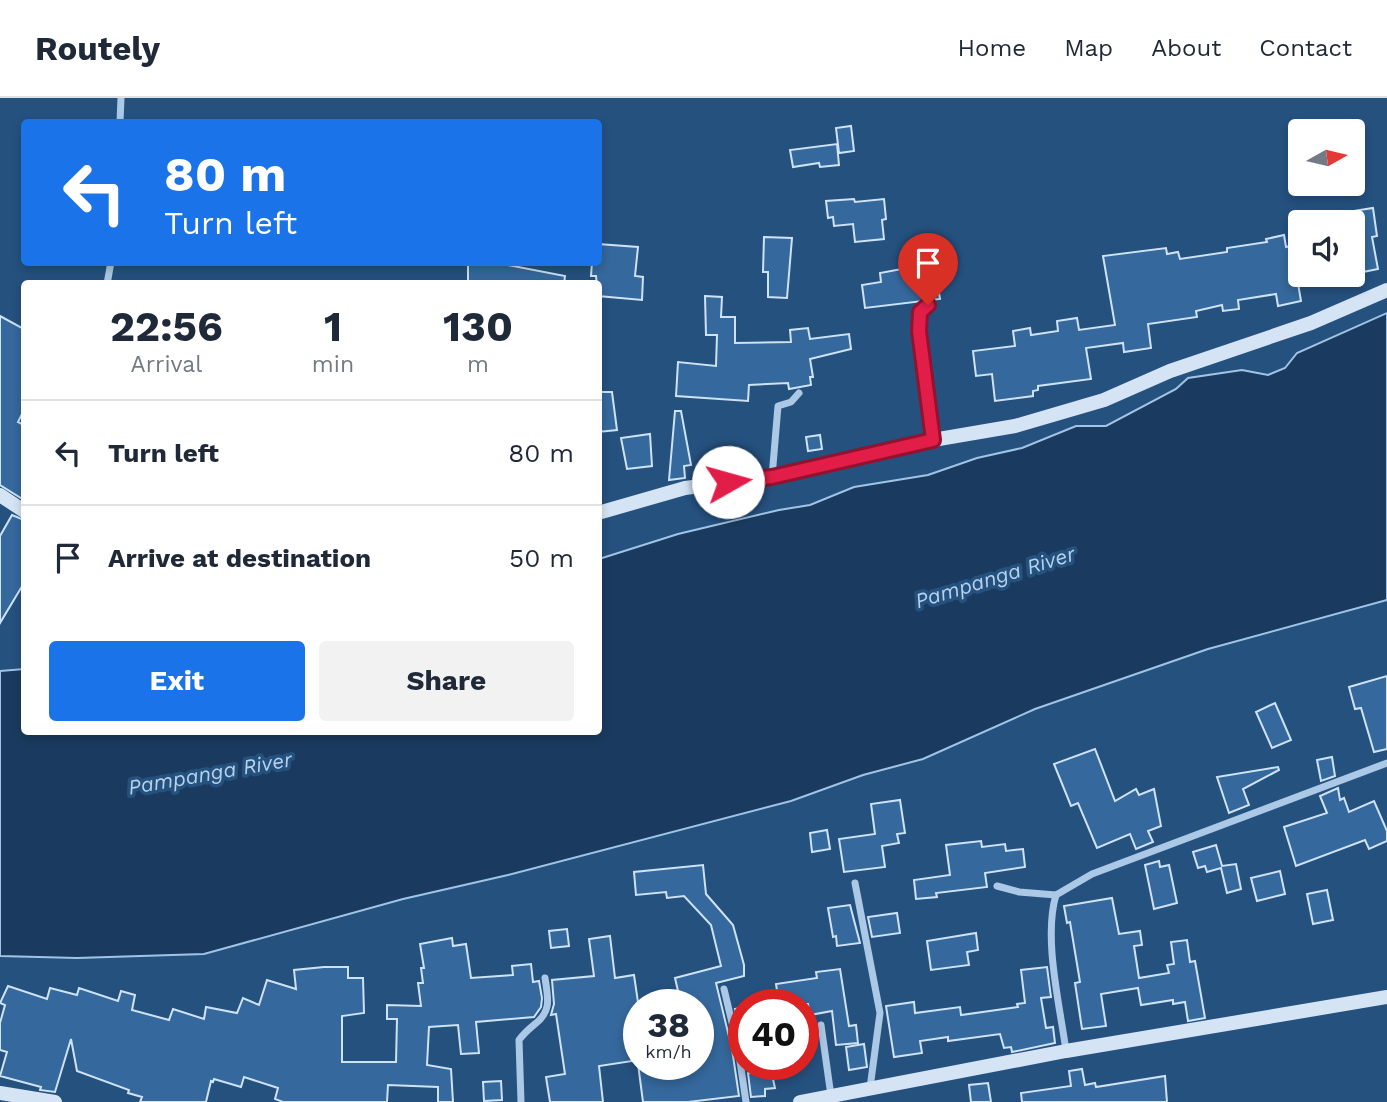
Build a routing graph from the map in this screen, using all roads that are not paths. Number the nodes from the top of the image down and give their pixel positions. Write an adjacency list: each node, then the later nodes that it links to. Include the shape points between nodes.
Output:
1 (121, 98): 2 (street)
2 (120, 119)
3 (1387, 290): 6 (street, via 1104,400 1015,426)
4 (928, 305): 6 (street, via 920,312 919,331)
5 (799, 393): 7 (street, via 778,406)
6 (933, 440): 7 (street)
7 (772, 477): 10 (street, via 685,488)
8 (0, 495): 9 (street)
9 (21, 509)
10 (602, 512)
11 (1387, 762): 14 (street, via 1092,874)
12 (855, 883): 20 (street, via 880,1013)
13 (997, 886): 14 (street)
14 (1056, 895): 19 (street, via 1051,941)
15 (545, 978): 24 (street, via 546,1014 519,1040)
16 (724, 989): 25 (street)
17 (1387, 997): 19 (street)
18 (821, 1025): 22 (street)
19 (1066, 1051): 20 (street)
20 (870, 1088): 22 (street)
21 (0, 1093): 23 (street)
22 (831, 1096): 26 (street)
23 (55, 1102)
24 (521, 1102)
25 (746, 1102)
26 (800, 1102)

